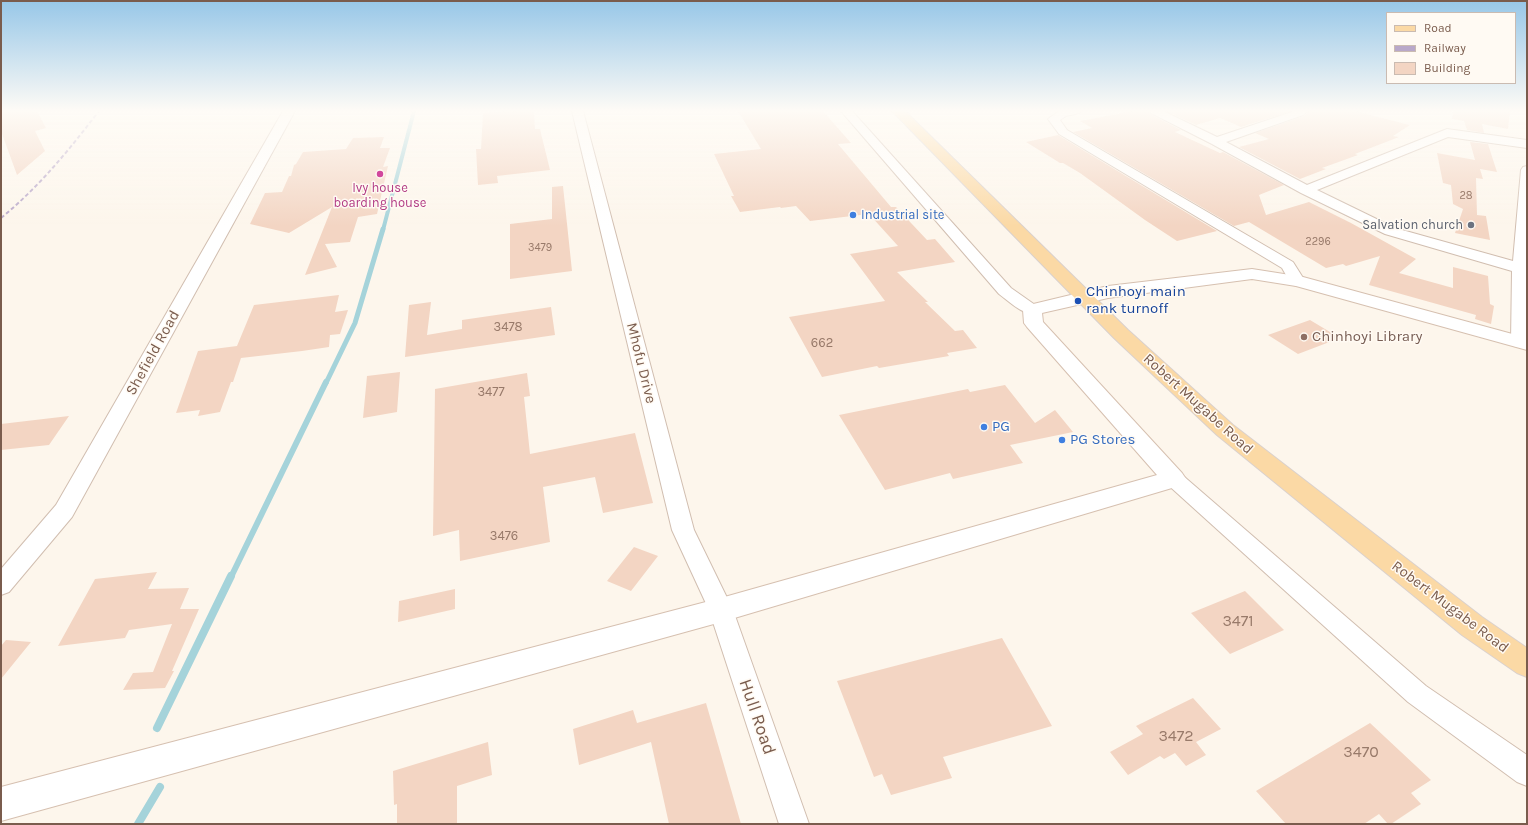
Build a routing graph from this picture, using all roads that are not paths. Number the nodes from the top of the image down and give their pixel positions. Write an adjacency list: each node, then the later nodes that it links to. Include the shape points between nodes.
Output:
1 (267, 150): 16 (street, Shefield Road, via 64,511)
2 (587, 150): 17 (street, Mhofu Drive, via 683,530)
3 (880, 150): 13 (street, via 1005,291)
4 (937, 150): 12 (main road, Robert Mugabe Road)
5 (1093, 150): 11 (street, via 1288,265)
6 (1232, 150): 9 (street)
7 (1406, 150): 9 (street)
8 (1527, 170): 10 (street)
9 (1306, 190): 10 (street, via 1390,230)
10 (1520, 268): 14 (street)
11 (1296, 281): 12 (street, via 1252,274); 14 (street)
12 (1084, 296): 13 (street); 18 (main road, Robert Mugabe Road, via 1121,334 1225,430 1472,626)
13 (1032, 310): 15 (street, via 1034,323)
14 (1524, 343)
15 (1174, 479): 17 (street); 19 (street, via 1417,694)
16 (1, 585)
17 (721, 610): 20 (street); 21 (street, Hull Road)
18 (1527, 664)
19 (1527, 772)
20 (1, 804)
21 (794, 824)

